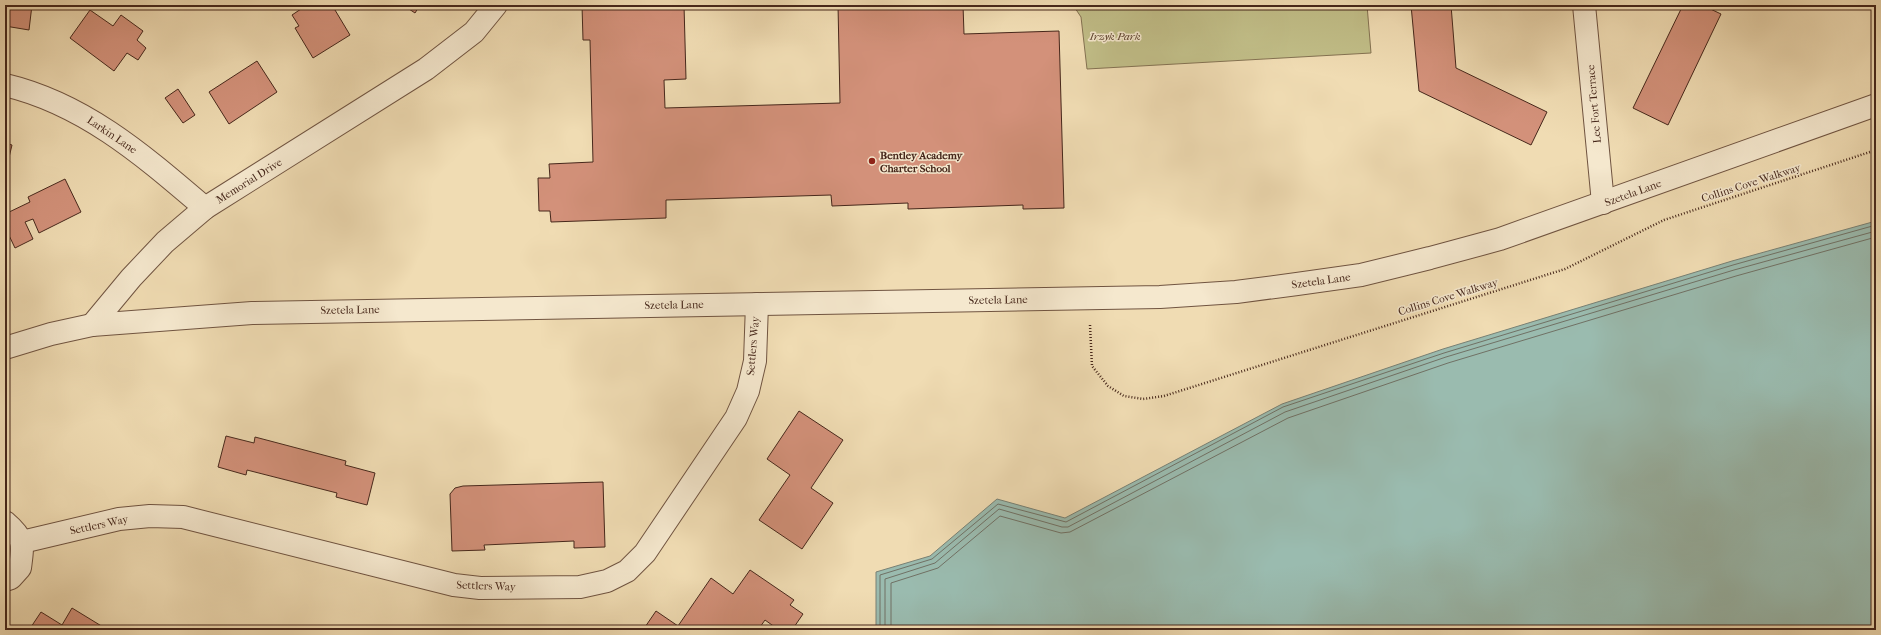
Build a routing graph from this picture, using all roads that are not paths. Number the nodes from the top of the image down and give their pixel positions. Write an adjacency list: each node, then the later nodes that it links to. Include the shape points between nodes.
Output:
1 (496, 5): 6 (street, Memorial Drive, via 474,32 426,69)
2 (1584, 5): 5 (street, Lee Fort Terrace)
3 (5, 85): 6 (street, Larkin Lane, via 68,107 108,130)
4 (1876, 105): 5 (street, Szetela Lane)
5 (1603, 203): 7 (street, Szetela Lane, via 1500,239 1361,275 1236,292 1160,297)
6 (205, 208): 8 (street, Memorial Drive, via 165,242)
7 (757, 304): 8 (street, Szetela Lane, via 252,313); 11 (street, Settlers Way, via 754,361 748,391 736,418 645,553 627,571 607,582 580,587 480,588 454,585 183,517 150,516 119,519)
8 (92, 325): 9 (street)
9 (5, 348)
10 (5, 522): 11 (street, via 18,534)
11 (22, 542): 12 (street, via 20,568 11,578)
12 (5, 580)

